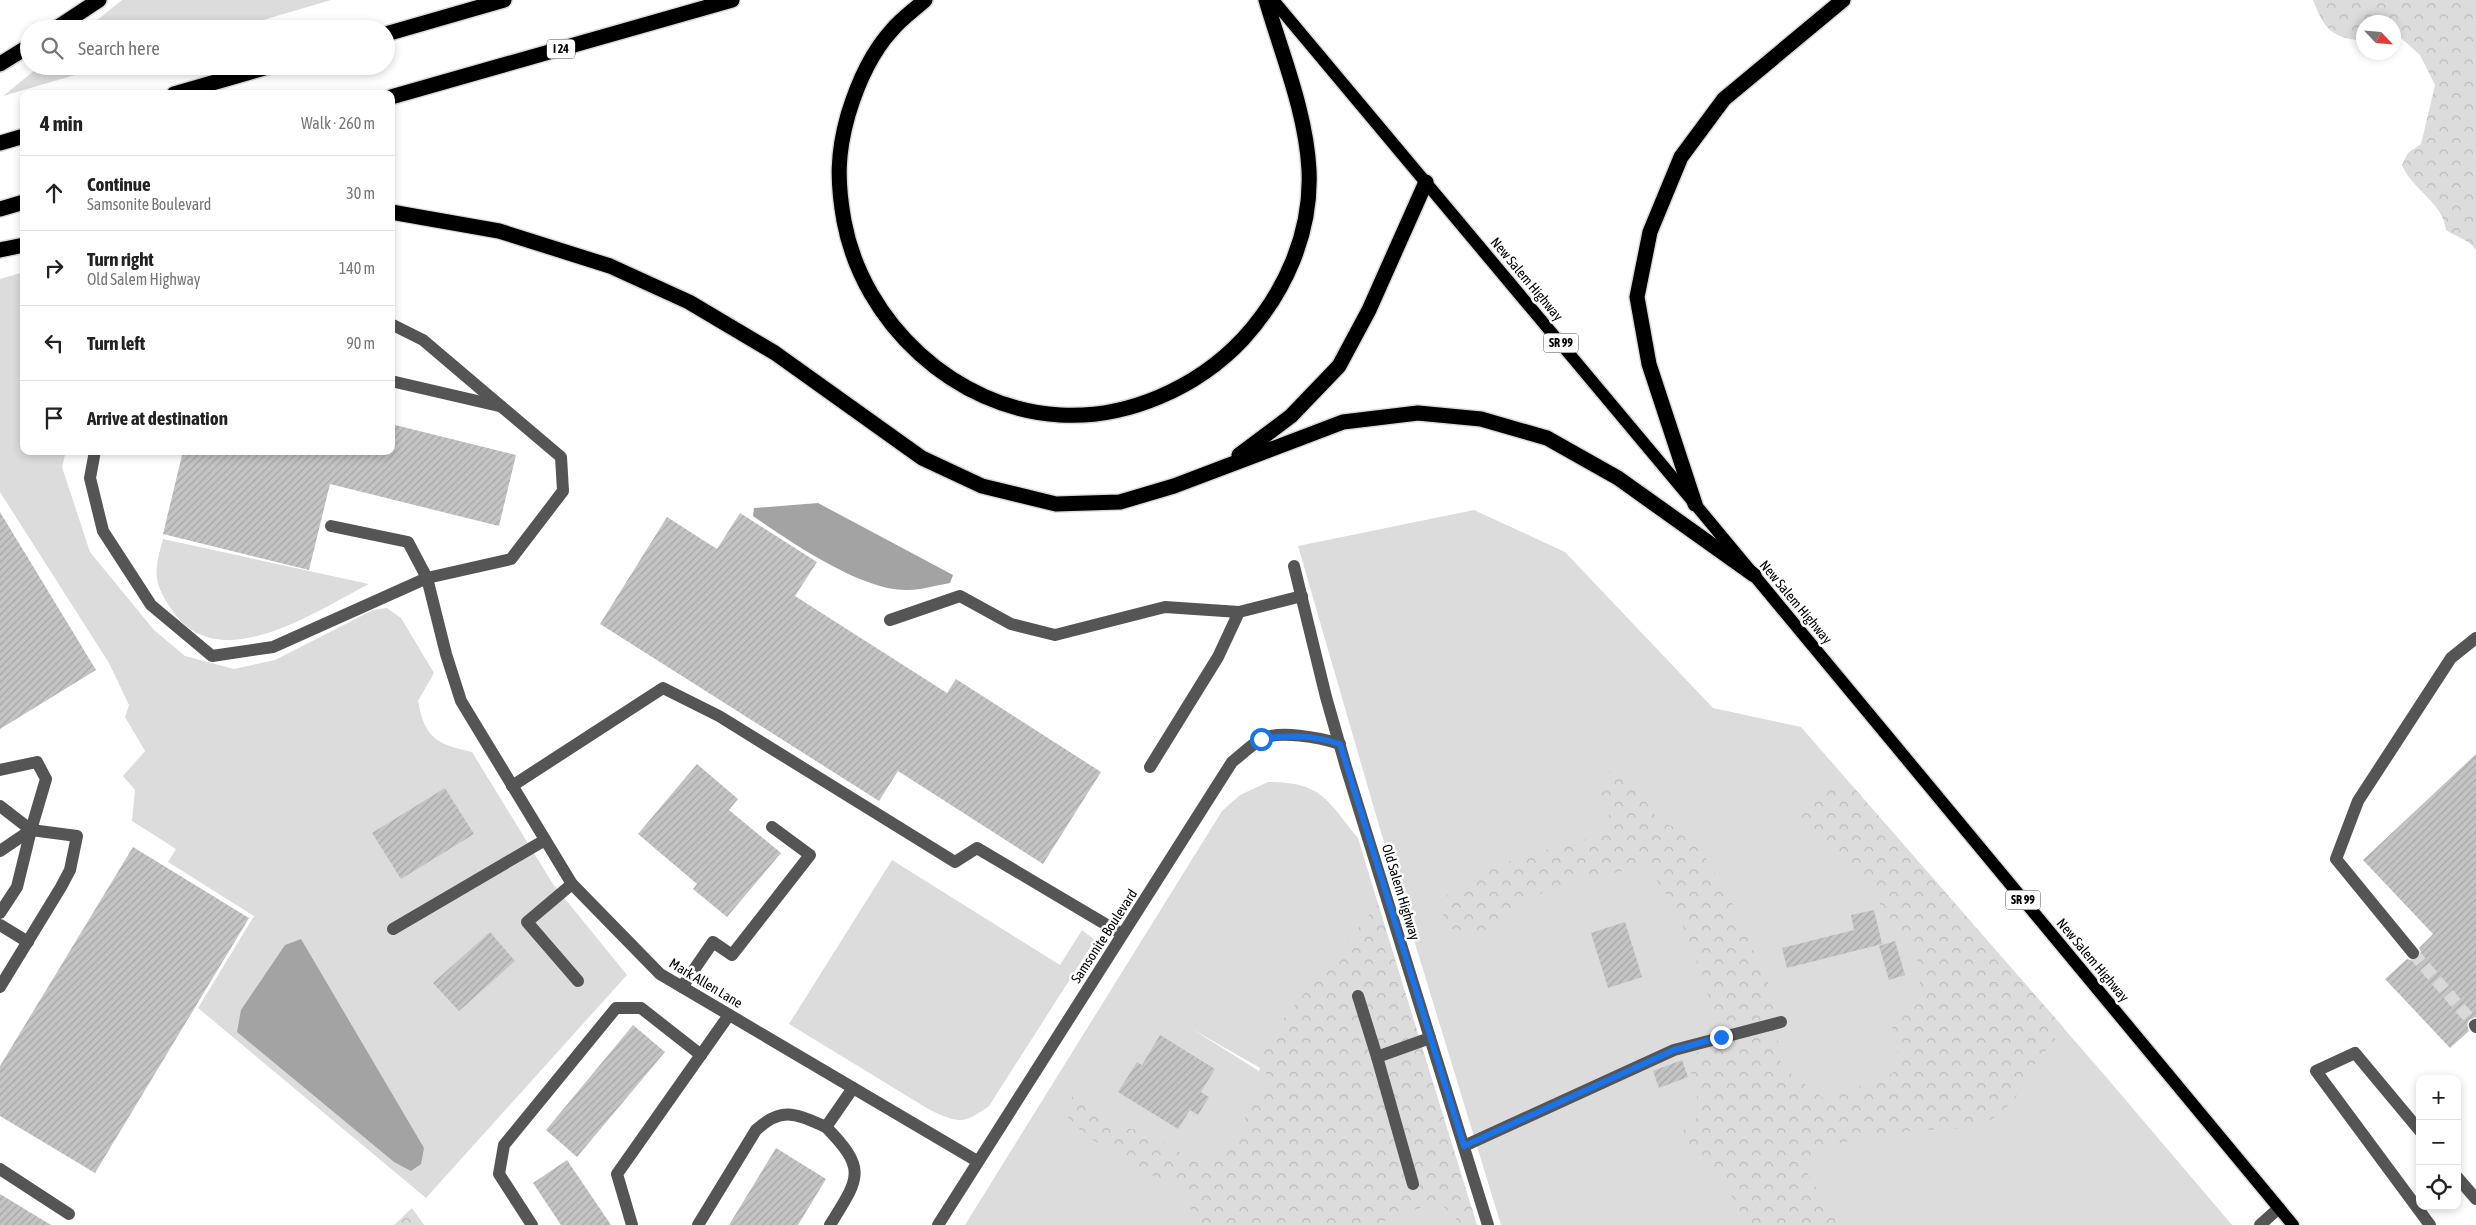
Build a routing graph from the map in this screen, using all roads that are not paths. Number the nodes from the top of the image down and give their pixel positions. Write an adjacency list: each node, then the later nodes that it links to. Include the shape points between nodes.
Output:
1 (99, 0): 8 (highway)
2 (504, 0): 9 (highway)
3 (732, 0): 14 (highway, I 24)
4 (925, 0): 5 (highway, via 891,31 857,83 840,144 837,173 847,234 857,268 875,301 899,333 923,358 951,379 985,397 1024,409 1060,415 1106,412 1139,404 1178,388 1209,369 1239,343 1262,318 1283,285 1304,221 1309,171 1304,128)
5 (1266, 0)
6 (1273, 0): 17 (main road, New Salem Highway / SR 99)
7 (1843, 0): 28 (highway, via 1724,100 1681,157 1650,232 1637,297 1649,364)
8 (69, 20)
9 (395, 31)
10 (20, 52): 11 (highway)
11 (0, 64)
12 (240, 75): 13 (highway)
13 (188, 90)
14 (395, 96)
15 (20, 137): 16 (highway)
16 (0, 143)
17 (1426, 182): 27 (highway, via 1369,310 1339,366 1291,416); 28 (main road, New Salem Highway / SR 99)
18 (20, 203): 19 (highway)
19 (0, 209)
20 (395, 213): 27 (highway, via 499,231 610,266 689,302 775,353 922,458 982,486 1056,504 1120,502 1174,486)
21 (20, 246): 22 (highway)
22 (0, 250)
23 (395, 326): 25 (street, via 422,340)
24 (395, 382): 25 (street)
25 (502, 407): 32 (street, via 562,457 563,491 511,559)
26 (94, 455): 32 (street, via 90,478 103,530 151,605 212,656 273,647)
27 (1226, 465): 31 (highway, via 1343,422 1418,413 1481,419 1547,438 1610,474)
28 (1695, 504): 31 (main road, New Salem Highway / SR 99)
29 (331, 526): 32 (street, Mark Allen Lane, via 408,542)
30 (1294, 566): 33 (street, Old Salem Highway)
31 (1754, 575): 71 (main road, New Salem Highway / SR 99)
32 (427, 578): 40 (street, Mark Allen Lane, via 460,701)
33 (1302, 596): 34 (street); 37 (street, Old Salem Highway)
34 (1239, 612): 35 (street, via 1164,607 1056,634 1011,624 960,596); 38 (street, via 1218,657)
35 (890, 620)
36 (2476, 638): 52 (street, via 2451,658 2358,801 2336,859)
37 (1340, 744): 50 (street, Samsonite Boulevard, via 1319,737 1288,735 1261,739 1232,762); 59 (street, Old Salem Highway)
38 (1150, 767)
39 (0, 770): 43 (street, via 37,762 46,780)
40 (512, 786): 44 (street, Mark Allen Lane); 50 (street, via 663,688 719,716 955,862 977,848)
41 (0, 806): 43 (street)
42 (772, 827): 55 (street, via 810,855 732,955 713,942)
43 (31, 830): 45 (street); 47 (street, via 17,887); 51 (street, via 78,836 70,870)
44 (545, 840): 46 (street, Mark Allen Lane); 49 (street)
45 (0, 851)
46 (572, 884): 53 (street, via 527,922); 55 (street, Mark Allen Lane, via 660,974)
47 (0, 913)
48 (0, 925): 51 (street)
49 (393, 929)
50 (1122, 934): 66 (street, Samsonite Boulevard)
51 (28, 942): 54 (street)
52 (2413, 954)
53 (578, 981)
54 (0, 987)
55 (682, 987): 57 (street, Mark Allen Lane)
56 (1358, 996): 61 (street)
57 (729, 1015): 60 (street); 62 (street, Mark Allen Lane)
58 (1781, 1022): 65 (street, via 1674,1050)
59 (1430, 1038): 61 (street); 65 (street, Old Salem Highway)
60 (701, 1055): 73 (street, via 640,1008 616,1008 504,1145 499,1174); 74 (street, via 618,1174)
61 (1376, 1057): 69 (street)
62 (853, 1088): 64 (street); 66 (street, Mark Allen Lane)
63 (2416, 1126): 81 (street, via 2355,1053 2316,1071)
64 (826, 1127): 75 (street, via 793,1114 780,1114 768,1119 756,1130); 76 (street, via 850,1154 856,1176 850,1193)
65 (1464, 1146): 78 (street, Old Salem Highway)
66 (977, 1161): 77 (street, Samsonite Boulevard)
67 (0, 1169): 72 (street)
68 (2461, 1182): 70 (street)
69 (1412, 1184)
70 (2476, 1200)
71 (2279, 1208): 79 (street); 80 (main road, New Salem Highway / SR 99)
72 (69, 1214)
73 (532, 1225)
74 (632, 1225)
75 (698, 1225)
76 (830, 1225)
77 (938, 1225)
78 (1488, 1225)
79 (2260, 1225)
80 (2293, 1225)
81 (2430, 1225)

